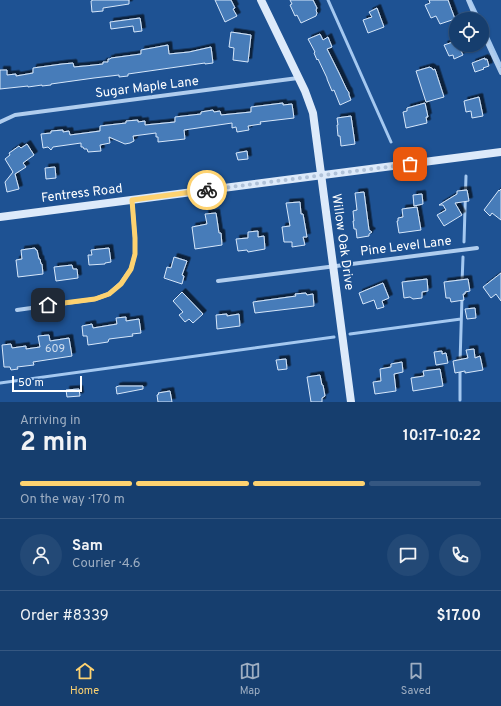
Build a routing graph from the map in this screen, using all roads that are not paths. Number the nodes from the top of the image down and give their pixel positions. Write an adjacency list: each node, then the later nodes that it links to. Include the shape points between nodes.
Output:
1 (261, 0): 6 (street, Willow Oak Drive)
2 (468, 0): 3 (street)
3 (473, 12)
4 (489, 47): 5 (street)
5 (501, 73)
6 (299, 78): 7 (street, Sugar Maple Lane, via 30,113); 9 (street, Willow Oak Drive, via 313,114)
7 (0, 122)
8 (501, 152): 9 (street, Fentress Road)
9 (321, 176): 10 (street, Fentress Road); 13 (street, Willow Oak Drive)
10 (132, 200): 11 (street, Fentress Road); 15 (street, via 135,254 131,269 121,284 109,294 95,299)
11 (0, 217)
12 (477, 248): 13 (street, Pine Level Lane)
13 (333, 266): 14 (street, Pine Level Lane); 16 (street, Willow Oak Drive)
14 (218, 281)
15 (17, 310)
16 (350, 402)

